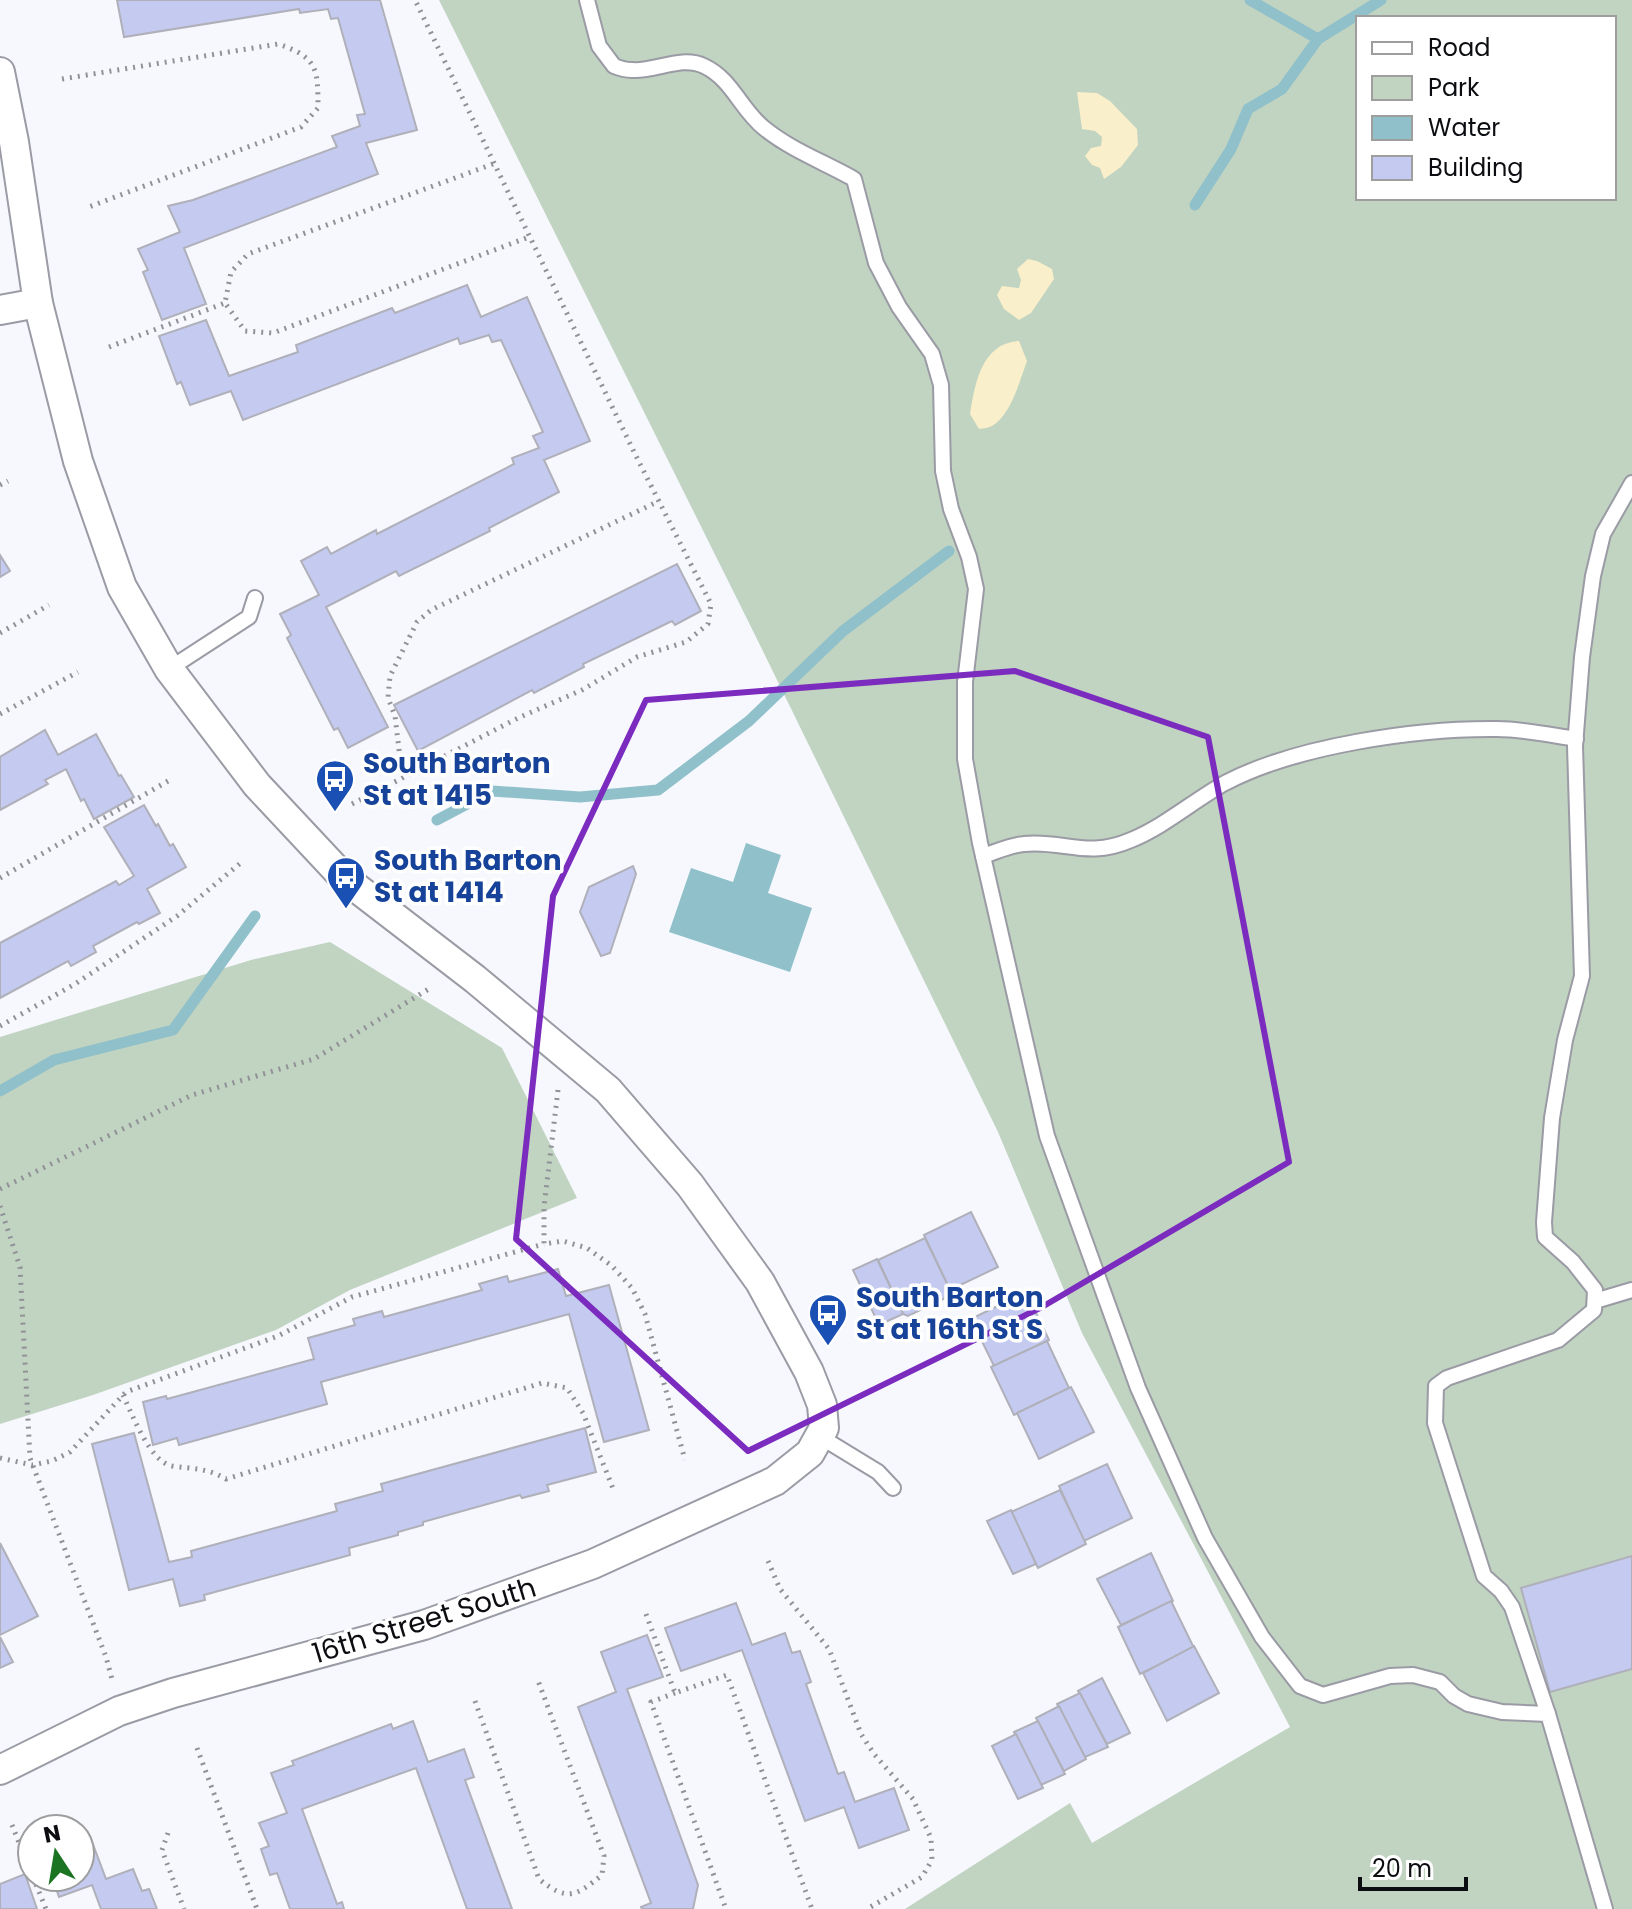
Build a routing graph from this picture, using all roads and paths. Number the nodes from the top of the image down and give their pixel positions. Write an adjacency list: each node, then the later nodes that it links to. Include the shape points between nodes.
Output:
1 (415, 0): 5 (path)
2 (587, 0): 26 (lane, via 599,46 614,66 704,66 732,87 760,125 787,146 854,179 876,263 932,354 941,385 943,471 976,589 965,682 965,759)
3 (0, 72): 8 (street)
4 (62, 79): 6 (path, via 278,44 300,51 318,74 318,108 301,127)
5 (493, 164): 7 (path); 9 (path, via 248,254 231,272)
6 (86, 208)
7 (529, 237): 9 (path, via 273,333 245,331); 15 (path)
8 (38, 303): 10 (street); 19 (street, via 78,461 122,587)
9 (225, 303): 11 (path)
10 (0, 310)
11 (109, 347)
12 (8, 481): 14 (path)
13 (1632, 483): 22 (lane, via 1603,534 1593,576)
14 (0, 485)
15 (659, 501): 23 (path, via 431,610 417,622 390,676 388,698); 23 (path, via 711,604 708,624 686,642 637,657 582,690)
16 (255, 598): 19 (lane, via 249,617)
17 (49, 605): 18 (path)
18 (0, 633)
19 (169, 669): 38 (street, via 257,785 345,879 608,1090 690,1185 760,1282 809,1372 822,1405)
20 (78, 672): 21 (path)
21 (0, 714)
22 (1576, 739): 26 (lane, via 1499,729 1325,749 1224,784 1131,841 1097,850 1022,844); 36 (lane, via 1582,976 1552,1118 1544,1222 1545,1237 1581,1271 1595,1290)
23 (408, 773): 25 (path)
24 (168, 781): 28 (path)
25 (352, 804)
26 (983, 856): 50 (lane, via 1047,1136 1144,1401 1205,1538 1262,1637 1300,1686 1323,1695 1390,1676 1413,1675 1440,1682 1468,1704)
27 (243, 861): 30 (path, via 166,923)
28 (0, 878)
29 (432, 987): 32 (path, via 314,1059 192,1095)
30 (0, 1026)
31 (558, 1089): 34 (path)
32 (0, 1189)
33 (0, 1206): 41 (path, via 20,1267)
34 (544, 1244): 37 (path, via 352,1297 278,1336); 40 (path, via 563,1241 587,1248 632,1288 645,1314)
35 (1632, 1290): 36 (lane)
36 (1595, 1301): 50 (lane, via 1594,1310 1558,1340 1447,1378 1436,1386 1434,1401 1435,1423 1484,1576 1512,1607)
37 (123, 1395): 41 (path, via 70,1452); 43 (path, via 151,1451 167,1465 212,1471 226,1479 542,1383 567,1388 583,1413)
38 (822, 1432): 42 (lane); 49 (street, 16th Street South, via 810,1453 775,1481 593,1564 424,1625)
39 (0, 1458): 41 (path)
40 (685, 1460)
41 (32, 1465): 49 (path, via 106,1657)
42 (893, 1488)
43 (614, 1491)
44 (768, 1561): 60 (path, via 780,1589 829,1649 861,1734 913,1799 931,1838 932,1860 922,1877)
45 (646, 1614): 47 (path)
46 (537, 1678): 48 (path, via 604,1856 602,1875 580,1893 556,1893 539,1879)
47 (675, 1693): 58 (path, via 651,1702); 59 (path, via 727,1675)
48 (475, 1701)
49 (119, 1711): 52 (street, 16th Street South)
50 (1548, 1714): 61 (lane)
51 (197, 1748): 57 (path)
52 (0, 1770)
53 (12, 1825): 55 (path)
54 (168, 1833): 56 (path, via 162,1850)
55 (16, 1835)
56 (184, 1909)
57 (257, 1909)
58 (726, 1909)
59 (812, 1909)
60 (867, 1909)
61 (1605, 1909)

